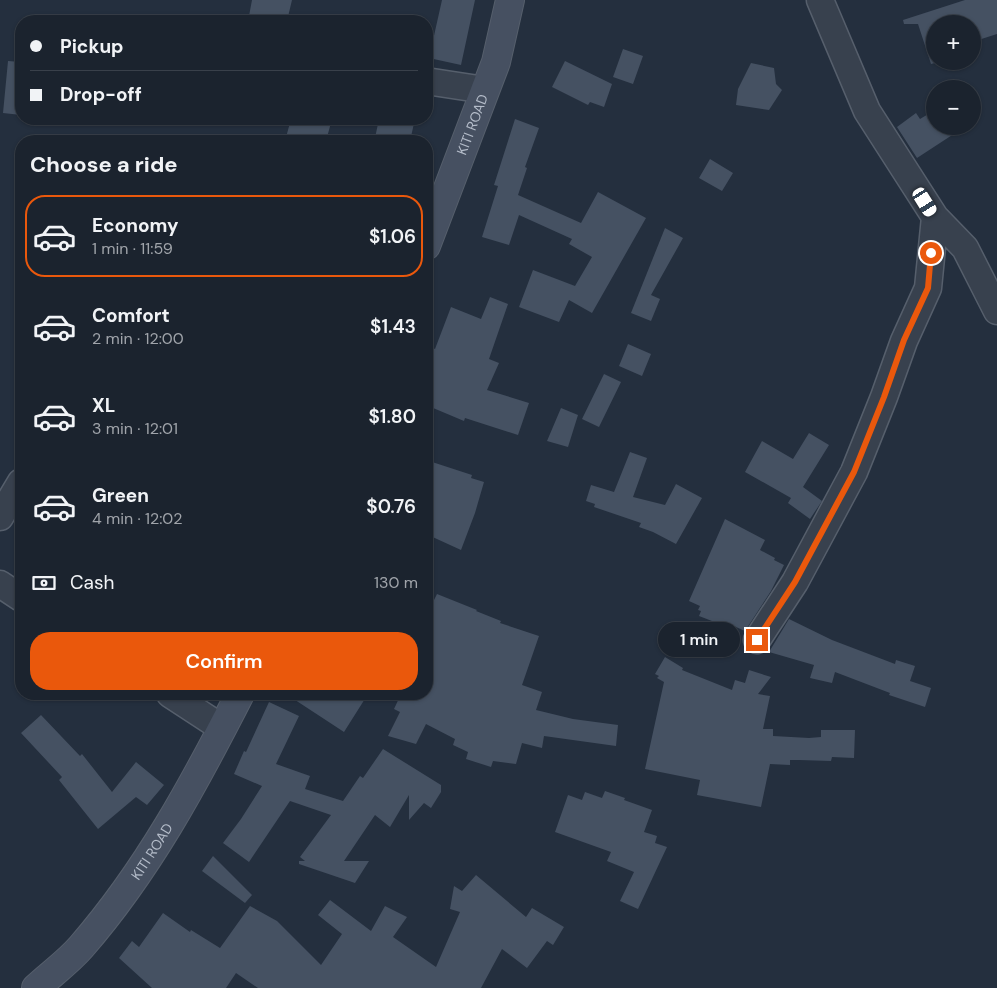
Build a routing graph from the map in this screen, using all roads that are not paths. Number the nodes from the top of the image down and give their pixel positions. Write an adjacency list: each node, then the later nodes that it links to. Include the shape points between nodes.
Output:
1 (510, 0): 4 (street, KITI ROAD)
2 (820, 0): 5 (street, via 867,112)
3 (433, 82): 4 (street)
4 (486, 90): 6 (street, KITI ROAD)
5 (935, 217): 7 (street, via 965,248); 12 (street, via 928,288 904,340 854,472 795,582)
6 (433, 228)
7 (997, 311)
8 (15, 492): 9 (street)
9 (0, 517)
10 (0, 584): 11 (street)
11 (15, 594)
12 (757, 640)
13 (179, 700): 15 (street)
14 (237, 700): 15 (street, KITI ROAD)
15 (222, 728): 16 (street, KITI ROAD, via 187,796 121,897 80,948)
16 (36, 988)

